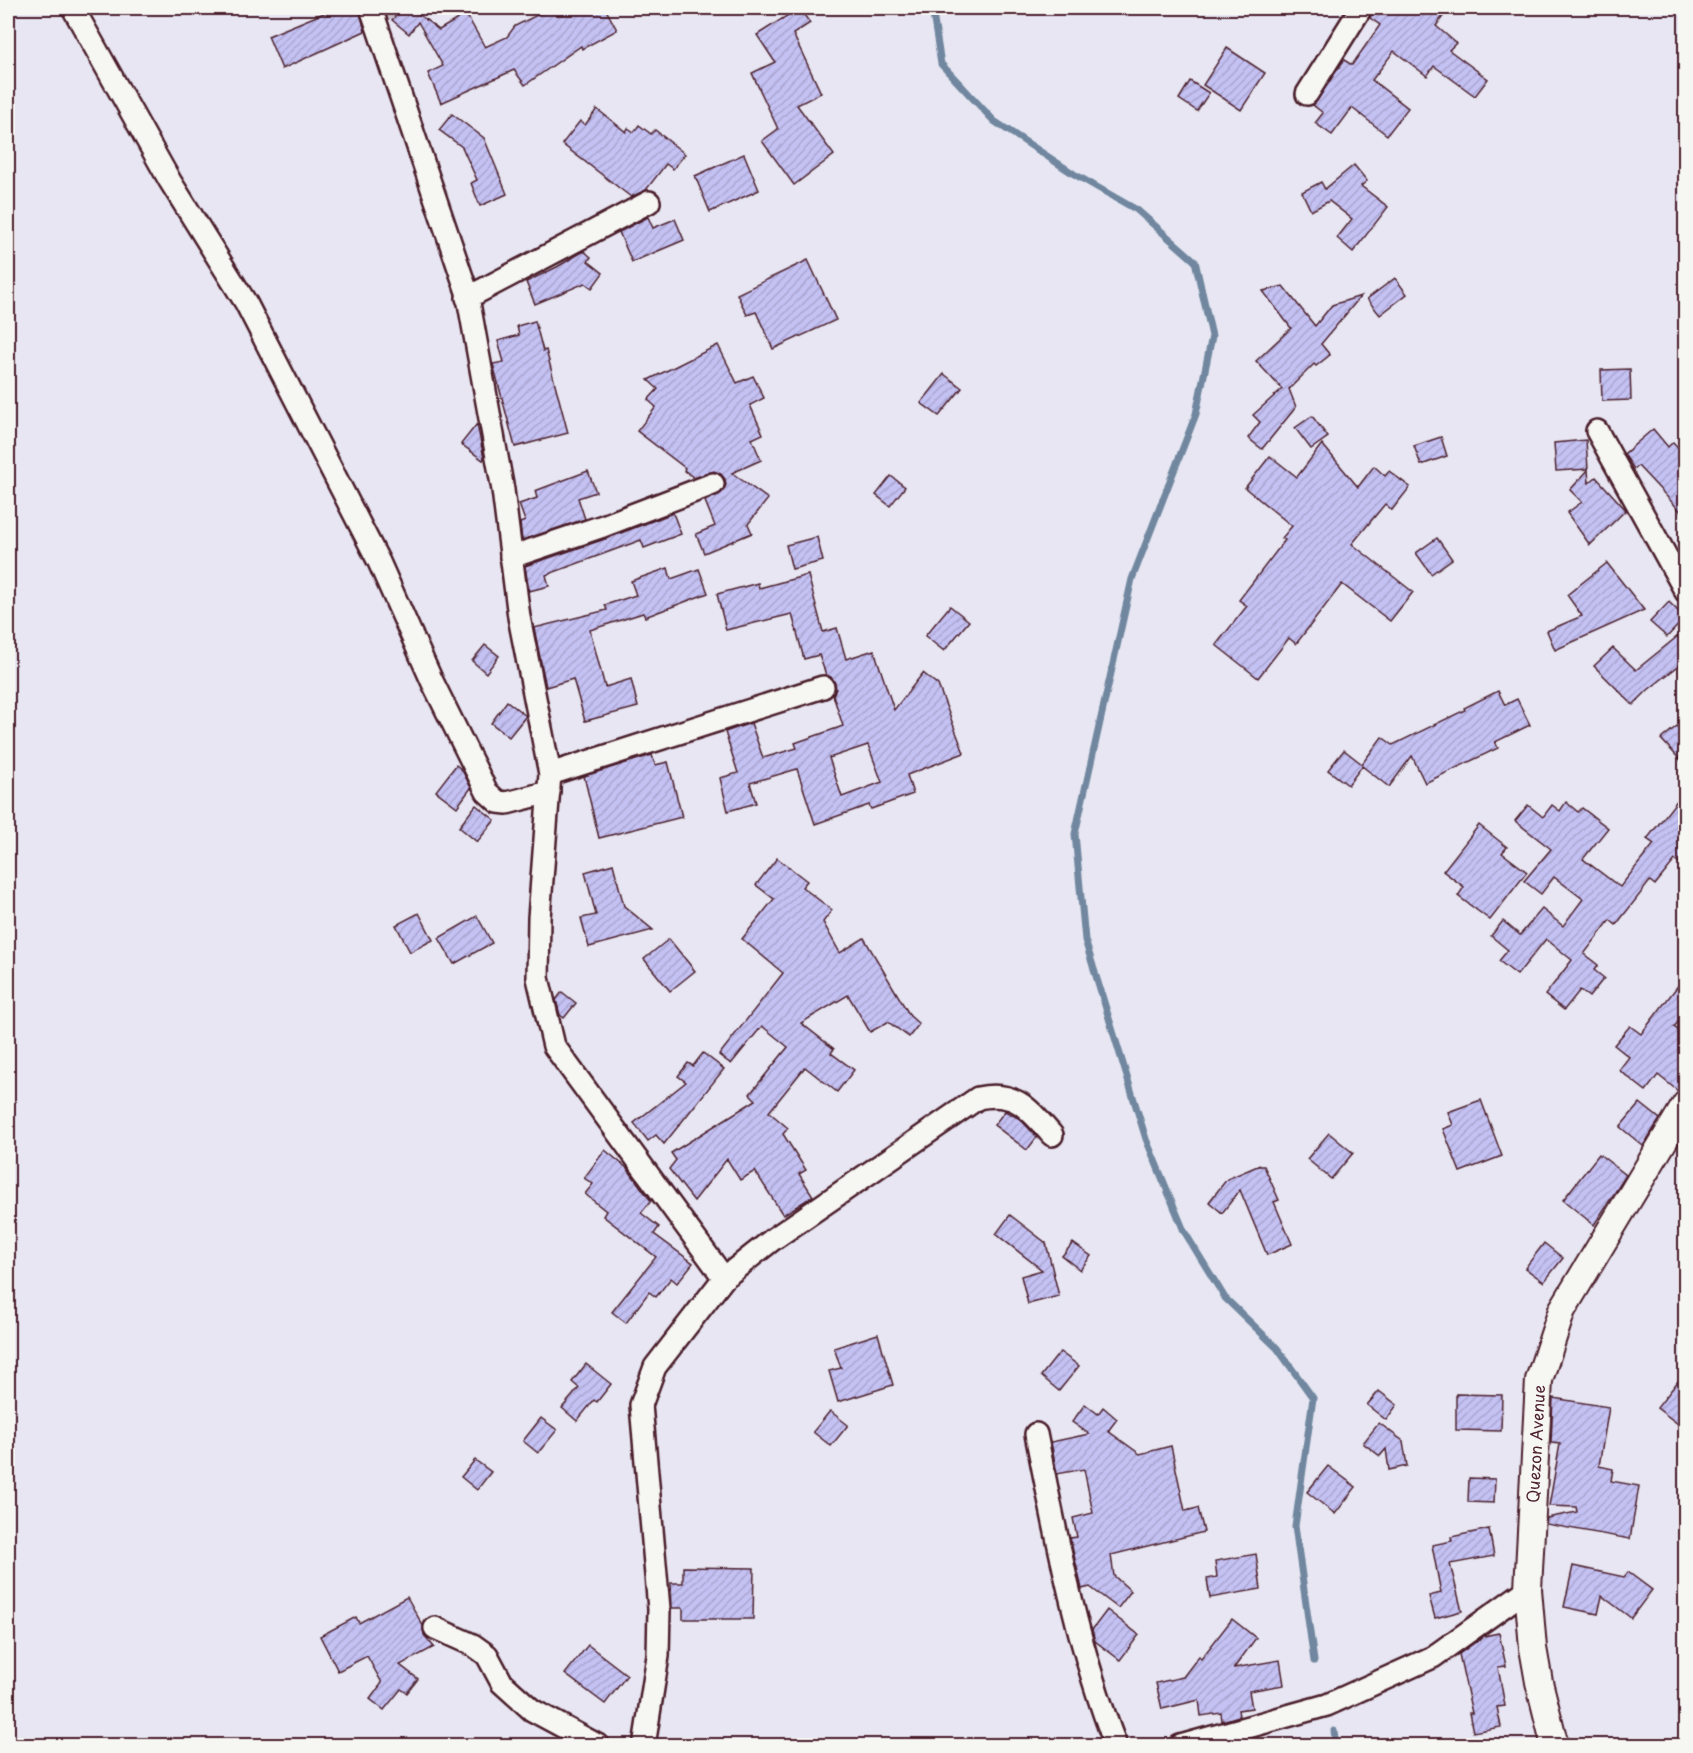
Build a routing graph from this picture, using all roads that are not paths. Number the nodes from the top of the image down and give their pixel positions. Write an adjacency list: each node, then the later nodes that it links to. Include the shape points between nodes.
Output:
1 (73, 8): 12 (street, via 170,181 246,303 314,432 487,792 498,802 507,803)
2 (1361, 8): 4 (street)
3 (375, 11): 6 (street)
4 (1307, 94)
5 (649, 202): 6 (street)
6 (467, 298): 9 (street)
7 (1598, 431): 10 (street)
8 (713, 484): 9 (street)
9 (512, 557): 12 (street)
10 (1686, 592)
11 (823, 687): 12 (street)
12 (549, 783): 15 (street, via 538,978 554,1046)
13 (1686, 1104): 17 (street, Quezon Avenue, via 1563,1310 1539,1380)
14 (1052, 1135): 15 (street, via 1031,1111 1015,1100 996,1094 978,1098 772,1240)
15 (724, 1278): 20 (street, via 655,1367 641,1405 659,1609 658,1656)
16 (1036, 1434): 21 (street, via 1062,1563 1101,1708)
17 (1528, 1589): 22 (street, via 1433,1657 1327,1705); 23 (street, Quezon Avenue, via 1537,1671)
18 (435, 1628): 19 (street, via 487,1655 502,1683 532,1710)
19 (599, 1746)
20 (644, 1746)
21 (1116, 1746)
22 (1180, 1746)
23 (1555, 1746)

